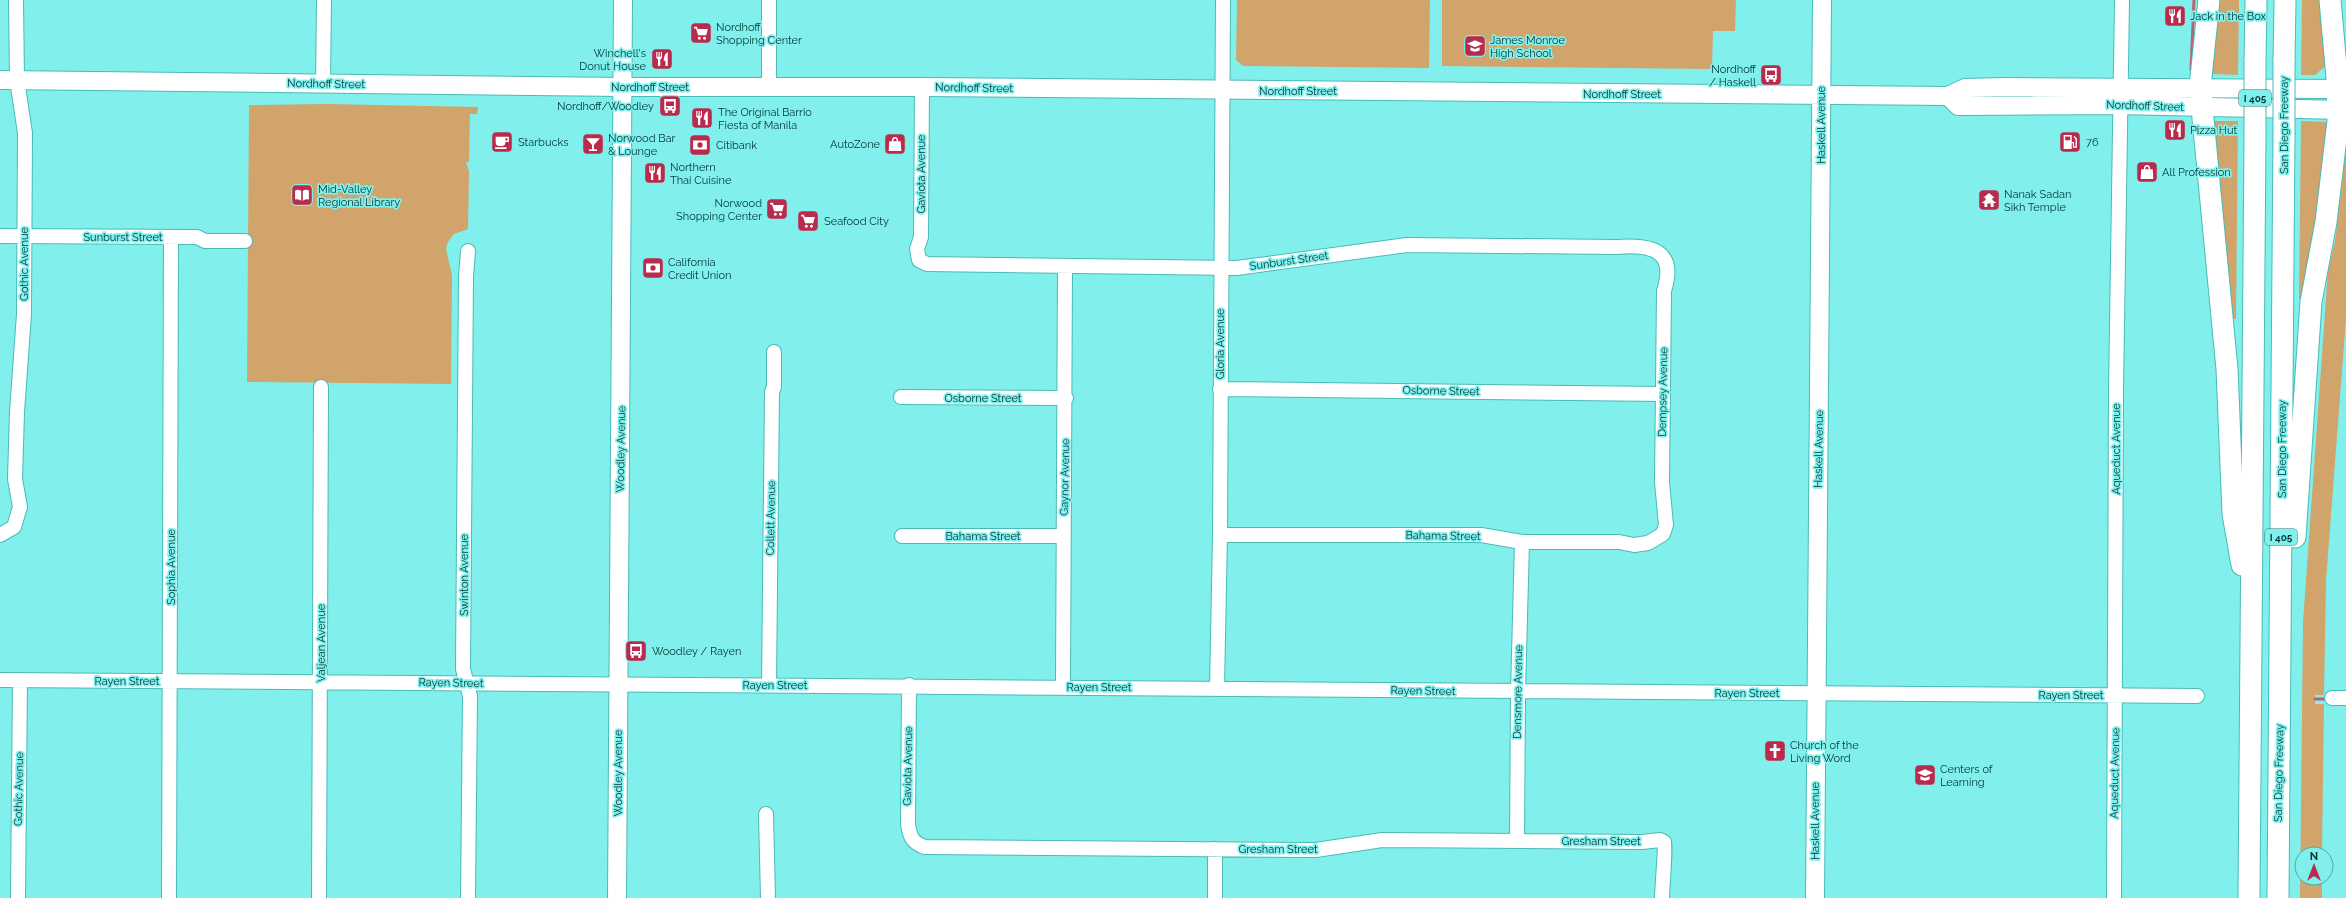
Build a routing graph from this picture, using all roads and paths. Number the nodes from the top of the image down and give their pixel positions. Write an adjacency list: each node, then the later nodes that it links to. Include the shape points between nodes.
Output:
1 (16, 0): 12 (street, Gothic Avenue)
2 (324, 0): 13 (street)
3 (623, 0): 14 (main road, Woodley Avenue)
4 (769, 0): 15 (street)
5 (1223, 0): 20 (street, Gloria Avenue)
6 (1822, 0): 21 (main road, Haskell Avenue)
7 (2122, 0): 17 (street, Aqueduct Avenue)
8 (2208, 0): 18 (highway)
9 (2256, 0): 37 (highway, I 405, bridge)
10 (2285, 0): 36 (highway, San Diego Freeway / I 405, bridge)
11 (2330, 0): 19 (highway)
12 (9, 80): 13 (main road, Nordhoff Street); 27 (street, Gothic Avenue, via 25,133)
13 (323, 84): 14 (main road, Nordhoff Street)
14 (624, 87): 15 (main road, Nordhoff Street); 55 (main road, Woodley Avenue)
15 (769, 87): 16 (main road, Nordhoff Street)
16 (922, 87): 20 (main road, Nordhoff Street); 32 (street, Gaviota Avenue, via 921,237 917,249)
17 (2119, 87): 18 (main road, Nordhoff Street); 22 (main road, Nordhoff Street, via 1965,88); 23 (street, Aqueduct Avenue)
18 (2200, 87): 19 (main road, Nordhoff Street); 24 (highway)
19 (2342, 88): 25 (highway)
20 (1222, 91): 21 (main road, Nordhoff Street); 34 (street, Gloria Avenue)
21 (1821, 95): 22 (main road, Nordhoff Street); 61 (main road, Haskell Avenue)
22 (1948, 96): 23 (main road, Nordhoff Street, via 1958,106)
23 (2119, 105): 24 (main road, Nordhoff Street); 62 (street, Aqueduct Avenue)
24 (2202, 108): 25 (main road, Nordhoff Street); 49 (highway, via 2227,369 2233,514)
25 (2342, 110): 64 (highway, via 2326,222 2311,302 2296,513 2293,624)
26 (0, 236): 27 (street, Sunburst Street)
27 (24, 236): 28 (street, Sunburst Street); 44 (street, Gothic Avenue, via 24,314 15,479 20,507 14,527)
28 (171, 237): 29 (street, Sunburst Street, via 197,237 205,241); 52 (street, Sophia Avenue)
29 (245, 241)
30 (468, 251): 54 (street, Swinton Avenue, via 463,661)
31 (1660, 252): 34 (street, Sunburst Street, via 1640,245 1406,245 1237,268); 40 (street, Dempsey Avenue, via 1668,270 1664,291)
32 (919, 260): 33 (street, Sunburst Street, via 933,265)
33 (1065, 267): 34 (street, Sunburst Street); 42 (street, Gaynor Avenue)
34 (1220, 267): 39 (street, Gloria Avenue)
35 (774, 352): 56 (street, Collett Avenue)
36 (2282, 358): 64 (highway, San Diego Freeway / I 405); 81 (highway, via 2271,376)
37 (2252, 367): 49 (highway, I 405); 80 (highway, via 2264,377)
38 (321, 387): 53 (street, Valjean Avenue)
39 (1220, 389): 40 (street, Osborne Street); 45 (street, Gloria Avenue)
40 (1663, 394): 43 (street, Dempsey Avenue, via 1662,482 1666,516)
41 (901, 397): 42 (street, Osborne Street)
42 (1066, 398): 47 (street, Gaynor Avenue)
43 (1663, 534): 48 (street, Bahama Street, via 1642,545 1619,542)
44 (0, 535)
45 (1220, 535): 48 (street, Bahama Street, via 1481,535); 59 (street, Gloria Avenue)
46 (902, 536): 47 (street, Bahama Street)
47 (1064, 536): 58 (street, Gaynor Avenue)
48 (1522, 542): 60 (street, Densmore Avenue)
49 (2251, 610): 79 (highway, I 405)
50 (0, 680): 51 (street, Rayen Street)
51 (20, 680): 52 (street, Rayen Street); 69 (street, Gothic Avenue)
52 (171, 681): 53 (street, Rayen Street); 70 (street, Sophia Avenue)
53 (321, 682): 54 (street, Rayen Street); 71 (street, Valjean Avenue)
54 (466, 684): 55 (street, Rayen Street); 72 (street, Swinton Avenue, via 470,696)
55 (618, 684): 56 (street, Rayen Street); 73 (main road, Woodley Avenue)
56 (769, 685): 57 (street, Rayen Street)
57 (909, 685): 58 (street, Rayen Street); 67 (street, Gaviota Avenue, via 908,824 909,833)
58 (1063, 686): 59 (street, Rayen Street)
59 (1217, 688): 60 (street, Rayen Street)
60 (1518, 692): 61 (street, Rayen Street); 66 (street, Densmore Avenue)
61 (1817, 692): 62 (street, Rayen Street); 77 (main road, Haskell Avenue)
62 (2116, 694): 63 (street, Rayen Street); 78 (street, Aqueduct Avenue)
63 (2197, 696)
64 (2281, 698): 82 (highway, San Diego Freeway / I 405)
65 (766, 814): 74 (street)
66 (1517, 841): 68 (street, Gresham Street, via 1382,840 1316,850); 76 (street, Gresham Street, via 1660,840 1664,842 1666,849 1663,859)
67 (916, 844): 68 (street, Gresham Street, via 936,849)
68 (1215, 849): 75 (street)
69 (18, 898)
70 (169, 898)
71 (318, 898)
72 (468, 898)
73 (617, 898)
74 (768, 898)
75 (1215, 898)
76 (1662, 898)
77 (1815, 898)
78 (2114, 898)
79 (2249, 898)
80 (2259, 898)
81 (2265, 898)
82 (2278, 898)

